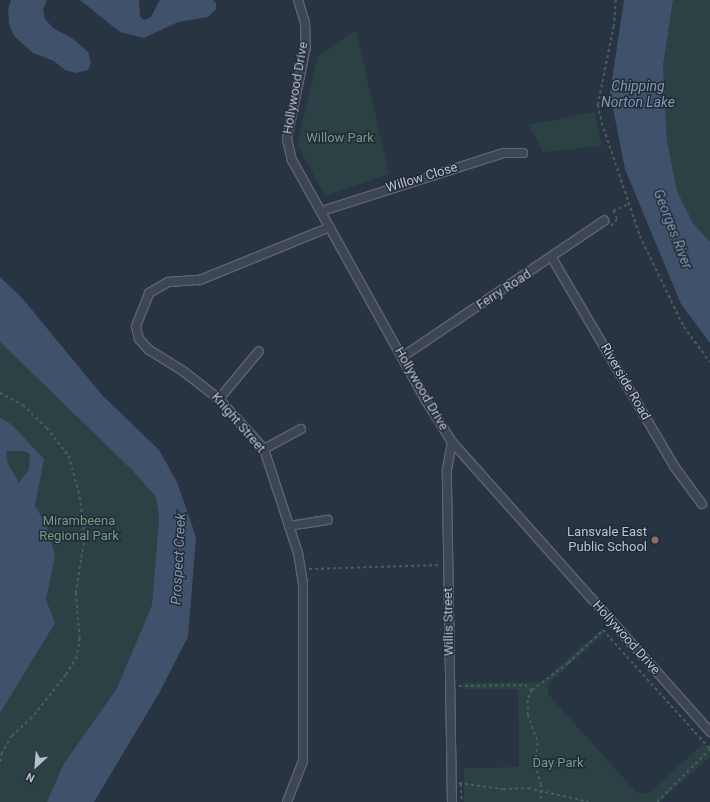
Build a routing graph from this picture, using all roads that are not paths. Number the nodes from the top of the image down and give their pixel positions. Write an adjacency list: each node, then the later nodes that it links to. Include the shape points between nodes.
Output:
1 (298, 0): 3 (street, Hollywood Drive, via 305,23 306,47 287,139 292,160)
2 (523, 153): 3 (street, Willow Close, via 504,153)
3 (322, 211): 5 (street, Hollywood Drive)
4 (604, 221): 6 (street, Ferry Road)
5 (330, 227): 8 (street, Hollywood Drive); 9 (street, Knight Street, via 200,280 168,282 149,293 136,326 139,339 148,350 183,371)
6 (552, 258): 8 (street, Ferry Road); 13 (street, Riverside Road, via 674,466)
7 (258, 351): 9 (street)
8 (402, 357): 11 (street, Hollywood Drive)
9 (219, 399): 12 (street, Knight Street)
10 (301, 429): 12 (street)
11 (452, 442): 16 (street, Hollywood Drive); 18 (street, Willis Street, via 447,470)
12 (264, 450): 15 (street, Knight Street)
13 (702, 504)
14 (328, 520): 15 (street)
15 (289, 526): 17 (street, Knight Street, via 303,584 304,761)
16 (710, 732)
17 (287, 802)
18 (452, 802)

